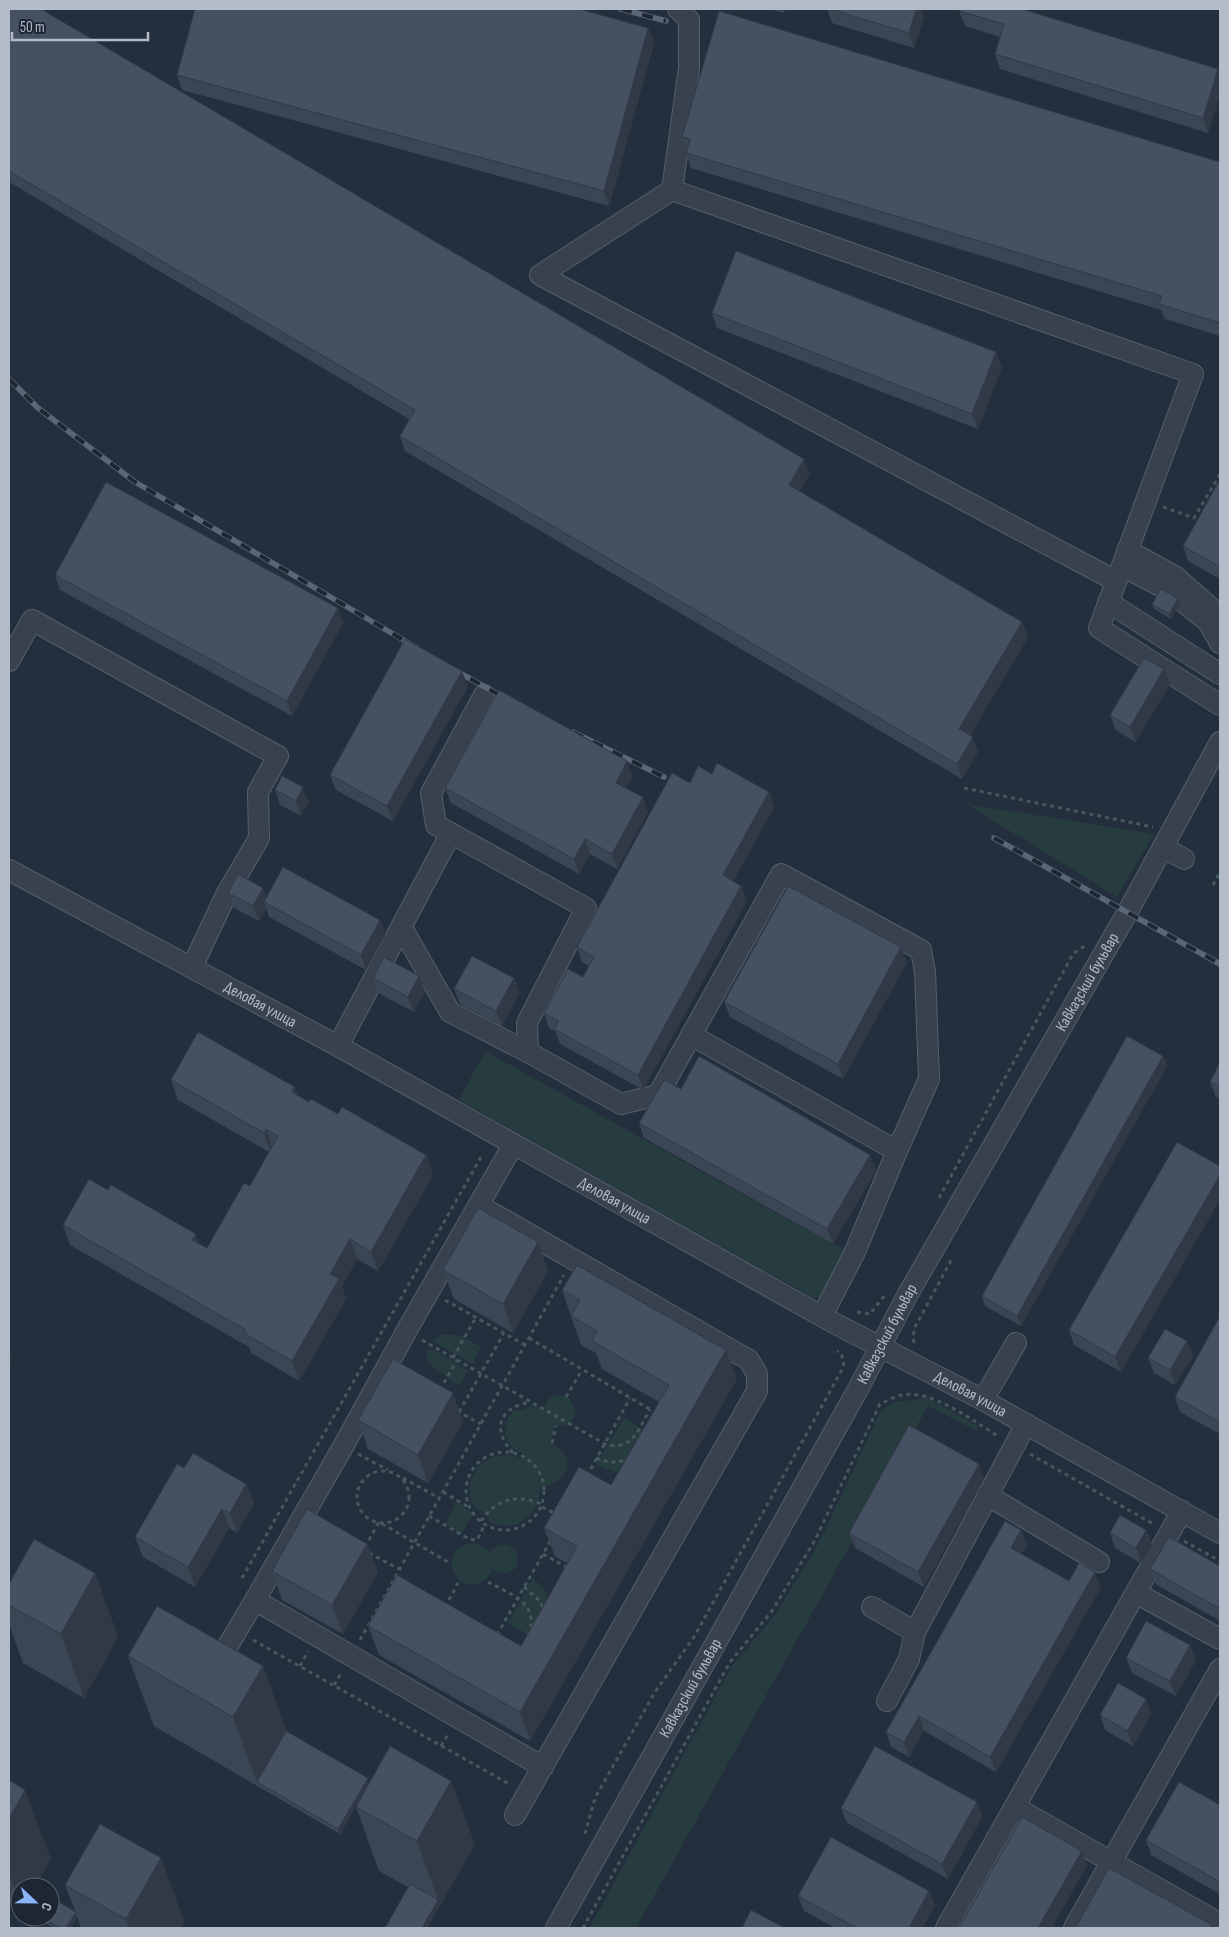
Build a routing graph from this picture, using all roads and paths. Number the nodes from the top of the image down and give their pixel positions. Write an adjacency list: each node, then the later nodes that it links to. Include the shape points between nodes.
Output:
1 (678, 9): 2 (street, via 689,20 689,68)
2 (672, 190): 4 (street, via 1193,374); 5 (street, via 540,275)
3 (1220, 474): 4 (path, via 1194,518)
4 (1146, 501): 5 (street)
5 (1122, 566): 6 (street); 7 (street, via 1176,577); 8 (street, via 1168,590 1208,622)
6 (1105, 610): 10 (street); 11 (street); 13 (street, via 1098,628 1185,687)
7 (1220, 616)
8 (1220, 643)
9 (9, 661): 23 (street, via 32,620 278,756 258,792 259,838 226,893)
10 (1220, 674)
11 (1220, 691)
12 (484, 695): 16 (street, via 431,793 436,825)
13 (1220, 705)
14 (1220, 742): 17 (street, Кавказский бульвар)
15 (964, 788): 17 (path)
16 (451, 833): 22 (street); 26 (street, via 586,908 527,1023)
17 (1161, 838): 18 (street); 45 (street, Кавказский бульвар, via 1127,913 908,1294)
18 (1184, 859)
19 (9, 870): 23 (street, Деловая улица)
20 (1220, 872): 21 (path)
21 (1213, 885)
22 (402, 928): 25 (street); 26 (street, via 450,1012)
23 (192, 967): 25 (street, Деловая улица)
24 (691, 1035): 26 (street, via 658,1095 621,1104); 28 (street); 28 (street, via 781,874 921,950 925,972 929,1079)
25 (338, 1046): 27 (street, Деловая улица)
26 (528, 1052)
27 (513, 1145): 30 (street); 36 (street, Деловая улица)
28 (898, 1151): 36 (street, via 854,1254)
29 (481, 1157): 38 (path)
30 (480, 1206): 39 (street); 115 (street, via 626,1298 749,1360 757,1374 757,1391)
31 (572, 1278): 41 (path, via 565,1274)
32 (890, 1288): 35 (path, via 870,1314)
33 (446, 1300): 37 (path)
34 (925, 1308): 44 (path, via 912,1336)
35 (857, 1312)
36 (822, 1316): 45 (street, Деловая улица)
37 (476, 1317): 40 (path); 47 (path)
38 (389, 1320): 39 (path); 93 (path)
39 (407, 1330): 47 (path); 67 (street)
40 (504, 1333): 43 (path); 50 (path)
41 (528, 1338): 43 (path); 49 (path)
42 (1016, 1343): 55 (street)
43 (525, 1345): 51 (path)
44 (914, 1346)
45 (881, 1347): 55 (street, Деловая улица); 121 (street, Кавказский бульвар)
46 (837, 1351): 118 (path, via 842,1355 843,1368 694,1637 655,1692 595,1798)
47 (452, 1358): 48 (path)
48 (457, 1360): 50 (path); 52 (path)
49 (582, 1370): 53 (path); 54 (path)
50 (481, 1373): 51 (path); 59 (path)
51 (502, 1385): 56 (path); 61 (path)
52 (440, 1391)
53 (566, 1397)
54 (630, 1398): 58 (path); 65 (path)
55 (983, 1400): 62 (street, Деловая улица)
56 (531, 1402): 65 (path); 68 (path, via 512,1408 504,1417 501,1434 503,1442)
57 (451, 1408): 59 (path)
58 (650, 1410): 60 (path); 65 (path, via 634,1438 613,1446)
59 (459, 1412): 61 (path)
60 (658, 1414)
61 (480, 1424): 73 (path)
62 (1026, 1424): 66 (street); 78 (street, Деловая улица)
63 (556, 1426): 64 (path)
64 (552, 1443)
65 (605, 1444): 69 (path)
66 (1014, 1445): 74 (street); 84 (path); 122 (path, via 926,1396 902,1395 880,1404 815,1540 772,1611 730,1662)
67 (344, 1446): 71 (path); 101 (street)
68 (513, 1453): 76 (path, via 523,1456 538,1470 544,1490); 77 (path, via 493,1454 477,1464 466,1490)
69 (596, 1458): 70 (path, via 615,1463); 72 (path)
70 (632, 1458)
71 (397, 1474): 75 (path); 81 (path, via 407,1485 407,1508 396,1520); 81 (path, via 382,1470 374,1472 361,1483 358,1491 364,1515)
72 (585, 1478)
73 (442, 1492): 75 (path); 77 (path)
74 (987, 1496): 90 (street); 105 (street)
75 (439, 1498): 79 (path)
76 (540, 1506): 80 (path); 82 (path, via 532,1519 514,1528 504,1530); 82 (path, via 531,1500 509,1499 492,1508)
77 (471, 1509): 82 (path)
78 (1182, 1511): 84 (street); 85 (street, Деловая улица)
79 (429, 1516): 82 (path, via 469,1539 477,1540); 86 (path)
80 (563, 1518)
81 (380, 1522): 86 (path); 91 (path, via 364,1550)
82 (483, 1522)
83 (555, 1532): 87 (path)
84 (1170, 1533): 88 (path); 99 (street)
85 (1220, 1533)
86 (414, 1543): 89 (path); 91 (path)
87 (543, 1554): 92 (path); 98 (path)
88 (1220, 1561)
89 (448, 1562)
90 (1099, 1562)
91 (399, 1569): 94 (path)
92 (574, 1572)
93 (242, 1578)
94 (393, 1580): 97 (path); 111 (path)
95 (488, 1582): 100 (path)
96 (458, 1583): 103 (path, via 444,1609)
97 (402, 1585)
98 (524, 1587): 100 (path); 104 (path, via 540,1601)
99 (1136, 1593): 109 (street); 116 (street)
100 (518, 1599): 106 (path, via 532,1616); 108 (path)
101 (255, 1600): 110 (street); 111 (street)
102 (872, 1607): 105 (street)
103 (452, 1614)
104 (546, 1619)
105 (915, 1632): 114 (street, via 910,1659)
106 (529, 1634)
107 (251, 1638): 113 (path)
108 (496, 1638)
109 (1220, 1639)
110 (226, 1649)
111 (351, 1656): 113 (path); 115 (street)
112 (1220, 1669): 119 (street)
113 (334, 1685): 115 (path, via 512,1786)
114 (887, 1701)
115 (535, 1763): 117 (street)
116 (1015, 1807): 119 (street); 123 (street)
117 (515, 1815)
118 (583, 1843)
119 (1112, 1862): 120 (street); 124 (street)
120 (1212, 1919)
121 (562, 1926)
122 (583, 1928)
123 (946, 1928)
124 (1074, 1928)

